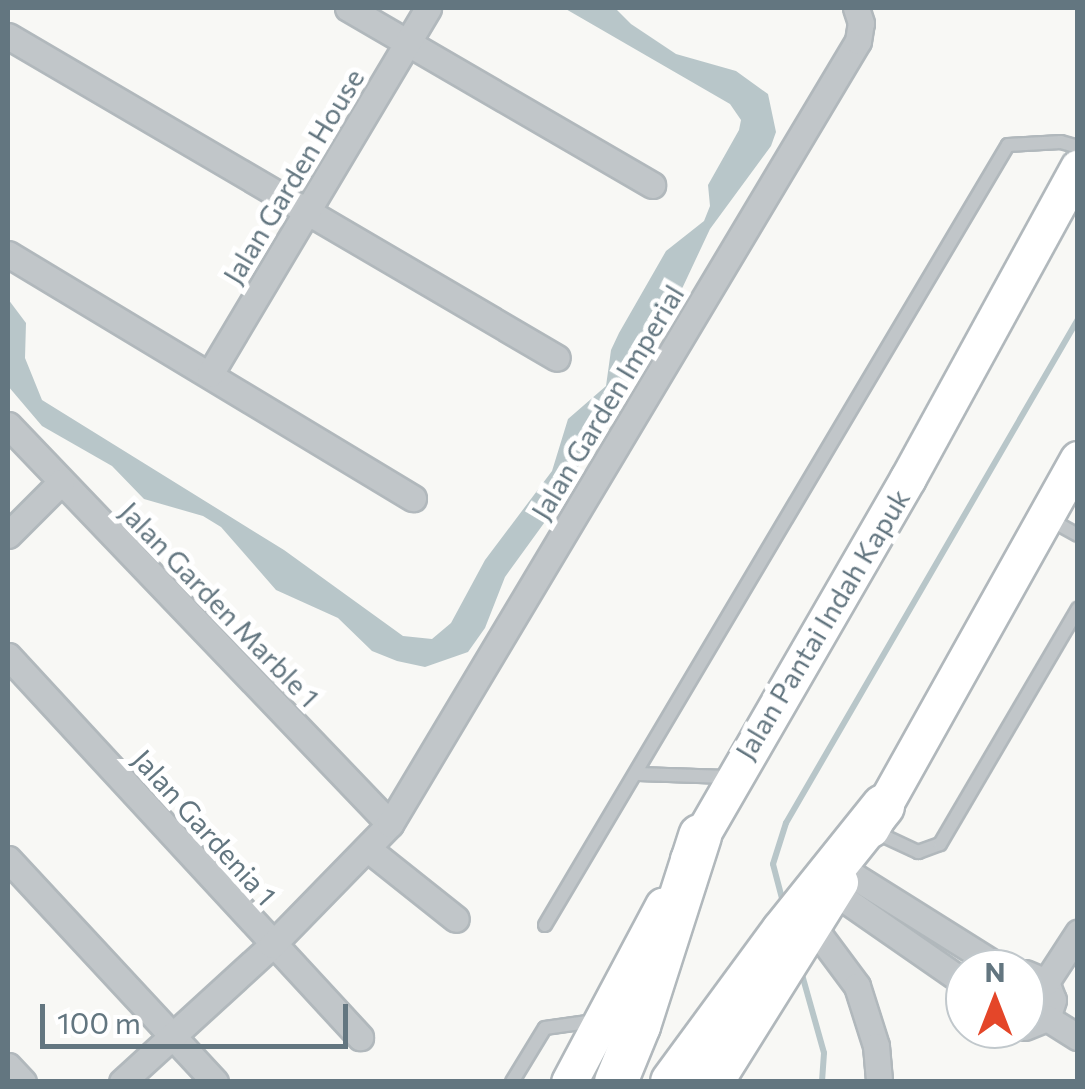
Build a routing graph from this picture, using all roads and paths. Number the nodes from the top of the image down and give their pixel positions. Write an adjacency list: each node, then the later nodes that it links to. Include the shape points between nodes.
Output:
1 (348, 8): 5 (street)
2 (428, 8): 5 (street, Jalan Garden House)
3 (856, 8): 24 (street, Jalan Garden Imperial, via 858,41)
4 (8, 36): 9 (street)
5 (408, 43): 8 (street); 9 (street, Jalan Garden House)
6 (1078, 147): 22 (lane, via 1008,146)
7 (1078, 167): 23 (main road, Jalan Pantai Indah Kapuk, via 908,478)
8 (652, 185)
9 (306, 213): 11 (street); 12 (street, Jalan Garden House)
10 (8, 254): 12 (street)
11 (557, 358)
12 (210, 374): 16 (street)
13 (8, 425): 15 (street, Jalan Garden Marble 1)
14 (1078, 458): 17 (main road)
15 (61, 482): 18 (street); 24 (street, Jalan Garden Marble 1)
16 (413, 498)
17 (1045, 517): 19 (lane); 25 (main road)
18 (8, 535)
19 (1078, 535)
20 (1078, 608): 25 (lane, via 940,844 918,852)
21 (8, 656): 33 (street, Jalan Gardenia 1)
22 (637, 774): 23 (lane); 31 (lane)
23 (732, 777): 26 (main road, Jalan Pantai Indah Kapuk)
24 (390, 824): 27 (street, Jalan Garden Imperial)
25 (883, 827): 29 (highway)
26 (700, 836): 39 (main road, Jalan Pantai Indah Kapuk); 50 (highway)
27 (368, 849): 30 (street); 33 (street, Jalan Garden Imperial)
28 (8, 860): 41 (street)
29 (815, 910): 34 (street); 36 (street); 51 (highway); 52 (main road); 53 (street, via 857,986)
30 (456, 919)
31 (546, 925)
32 (1078, 932): 35 (street)
33 (272, 944): 41 (street, Jalan Garden Imperial); 42 (street, Jalan Gardenia 1)
34 (945, 951)
35 (1045, 968)
36 (945, 973)
37 (1045, 989): 38 (street, via 1054,1000)
38 (1045, 1011)
39 (603, 1020): 48 (lane, via 545,1028); 49 (main road, Jalan Pantai Indah Kapuk)
40 (1045, 1025): 43 (street)
41 (172, 1034): 46 (street, Jalan Garden Imperial); 47 (street)
42 (360, 1037)
43 (1078, 1037)
44 (8, 1066): 45 (street)
45 (23, 1082)
46 (122, 1082)
47 (216, 1082)
48 (512, 1082)
49 (569, 1082)
50 (616, 1082)
51 (672, 1082)
52 (714, 1082)
53 (880, 1082)

